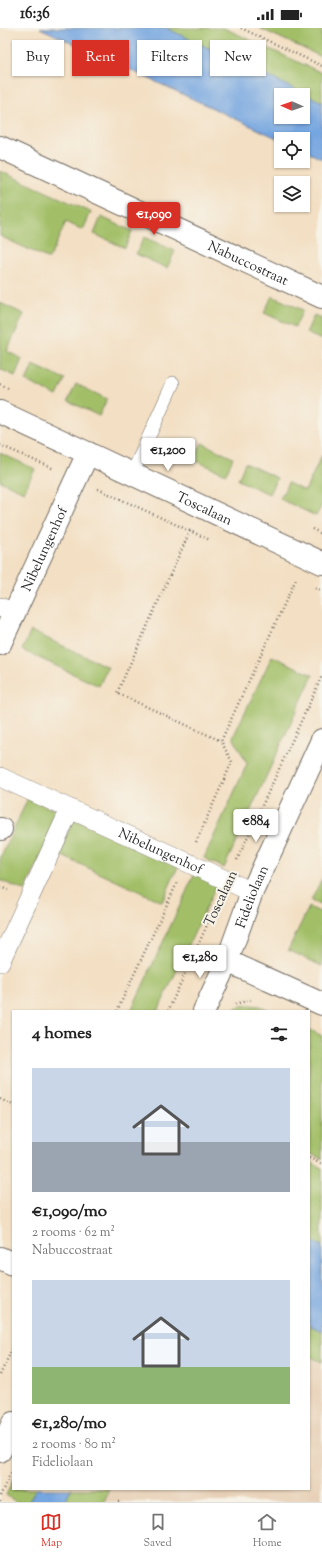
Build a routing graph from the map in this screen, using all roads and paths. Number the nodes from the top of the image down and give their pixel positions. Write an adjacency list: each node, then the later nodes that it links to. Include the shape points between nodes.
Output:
1 (241, 28): 2 (path)
2 (322, 66)
3 (0, 147): 4 (street, Nabuccostraat)
4 (322, 297)
5 (173, 383): 9 (lane)
6 (0, 412): 8 (street, Toscalaan)
7 (0, 445): 10 (path, Toscalaan)
8 (88, 454): 9 (street, Toscalaan); 10 (street, Nibelungenhof)
9 (132, 474): 13 (street, Toscalaan)
10 (76, 479): 11 (path, Toscalaan); 17 (street, Nibelungenhof)
11 (190, 531): 12 (path, Toscalaan); 21 (path, via 116,693)
12 (211, 540)
13 (320, 556)
14 (302, 582): 21 (path, via 296,579)
15 (309, 585): 16 (path)
16 (322, 591)
17 (7, 610): 18 (street, Nibelungenhof)
18 (0, 644)
19 (322, 676): 25 (path, Toscalaan)
20 (322, 740): 26 (street, Fideliolaan)
21 (222, 741): 24 (path, via 232,762)
22 (0, 777): 23 (street, Nibelungenhof)
23 (70, 809): 24 (street, Nibelungenhof); 28 (street)
24 (186, 862): 25 (street, Nibelungenhof); 32 (path)
25 (227, 881): 26 (street, Nibelungenhof); 33 (path, Toscalaan)
26 (252, 892): 27 (street, Fideliolaan)
27 (227, 961): 30 (street); 34 (street, Fideliolaan)
28 (0, 962)
29 (257, 1001): 31 (path, via 245,1001)
30 (322, 1004)
31 (230, 1006)
32 (117, 1010)
33 (168, 1010)
34 (204, 1010)
35 (0, 1099): 36 (path)
36 (12, 1105)
37 (310, 1158): 38 (path)
38 (322, 1164)
39 (0, 1258): 40 (street)
40 (12, 1264)
41 (12, 1349): 42 (path)
42 (0, 1375)
43 (12, 1425): 44 (street)
44 (0, 1451)
45 (12, 1470): 46 (path)
46 (0, 1496)

